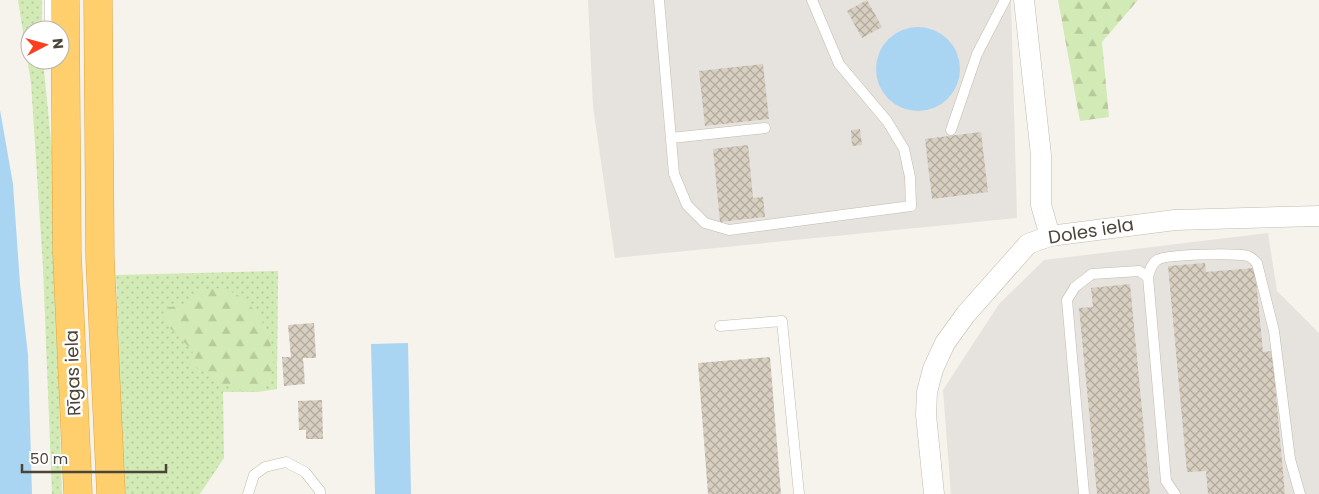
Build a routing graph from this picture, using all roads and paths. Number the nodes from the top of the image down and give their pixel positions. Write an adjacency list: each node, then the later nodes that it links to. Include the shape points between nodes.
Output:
1 (50, 0): 8 (lane)
2 (65, 0): 9 (highway, Rīgas iela)
3 (98, 0): 18 (highway, Rīgas iela, via 100,258)
4 (659, 0): 12 (lane)
5 (812, 0): 12 (lane, via 839,64 886,121 904,149 910,177 911,206 729,230 705,223 687,205 674,174)
6 (1005, 0): 11 (lane, via 977,54)
7 (1024, 0): 14 (street, via 1041,155 1041,205)
8 (50, 20)
9 (60, 72): 17 (highway, Rīgas iela)
10 (765, 128): 12 (lane)
11 (951, 130)
12 (671, 138)
13 (1319, 216): 14 (street, Doles iela, via 1175,220)
14 (1050, 236): 22 (street, Doles iela, via 1028,244 966,314 945,343 932,370 926,415)
15 (1148, 277): 23 (lane, via 1139,271 1092,274 1074,287 1067,300); 24 (lane, via 1166,481); 25 (lane, via 1151,266 1158,259 1230,254 1249,256 1257,263 1274,331 1290,459)
16 (720, 326): 21 (lane, via 782,321)
17 (78, 494)
18 (111, 494)
19 (248, 494): 20 (lane, via 254,475 265,467 286,462 305,472)
20 (320, 494)
21 (799, 494)
22 (934, 494)
23 (1084, 494)
24 (1175, 494)
25 (1300, 494)

